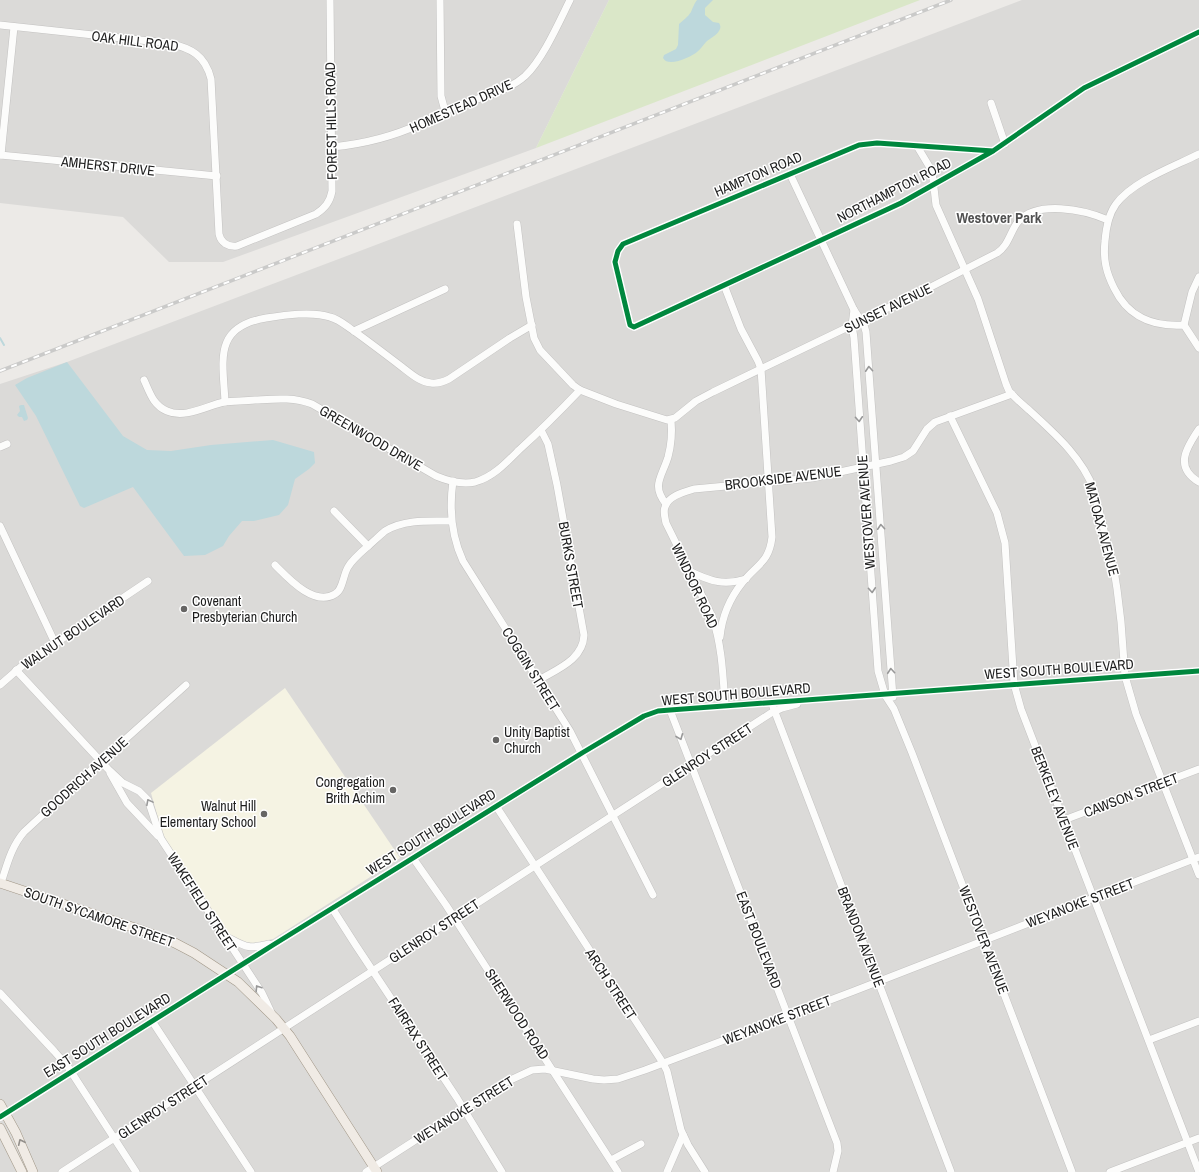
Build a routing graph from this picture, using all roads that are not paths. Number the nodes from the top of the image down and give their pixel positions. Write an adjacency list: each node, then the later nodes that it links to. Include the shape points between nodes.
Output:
1 (330, 0): 11 (street, FOREST HILLS ROAD)
2 (440, 0): 8 (street, via 441,96)
3 (570, 0): 8 (street, HOMESTEAD DRIVE, via 539,58 525,75 504,89)
4 (0, 25): 5 (street, OAK HILL ROAD)
5 (14, 27): 14 (street); 16 (street, OAK HILL ROAD, via 168,43 180,45 196,53 206,64 211,79)
6 (1199, 32): 9 (street, NORTHAMPTON ROAD, via 1084,88)
7 (991, 103): 9 (street)
8 (445, 111): 11 (street, HOMESTEAD DRIVE, via 391,136)
9 (1005, 144): 12 (street, NORTHAMPTON ROAD)
10 (917, 146): 12 (street, HAMPTON ROAD); 15 (street, HAMPTON ROAD, via 877,143 859,145); 17 (street, MATOAX AVENUE, via 932,171)
11 (332, 147): 18 (street, FOREST HILLS ROAD, via 332,191 329,201 316,214 237,246 226,244 220,238)
12 (993, 152): 17 (street, NORTHAMPTON ROAD)
13 (1199, 154): 19 (street, via 1129,191 1115,205)
14 (0, 155): 16 (street, AMHERST DRIVE)
15 (790, 174): 21 (street, WESTOVER AVENUE); 30 (street, HAMPTON ROAD, via 621,246 615,262 627,317)
16 (216, 176): 18 (street, OAK HILL ROAD)
17 (933, 185): 21 (street, NORTHAMPTON ROAD, via 901,203); 22 (street, MATOAX AVENUE, via 936,205)
18 (218, 217)
19 (1108, 220): 22 (street, SUNSET AVENUE, via 1077,210 1037,210 1018,222 1001,250); 29 (street, via 1104,262 1108,278 1119,300 1134,313 1152,322 1170,326)
20 (518, 224): 28 (street, via 526,297)
21 (821, 240): 24 (street, NORTHAMPTON ROAD); 26 (street, WESTOVER AVENUE)
22 (965, 270): 27 (street, SUNSET AVENUE); 37 (street, MATOAX AVENUE, via 978,299 1006,384)
23 (1199, 277): 29 (street, via 1192,292)
24 (724, 286): 30 (street, NORTHAMPTON ROAD); 34 (street, via 740,329)
25 (445, 289): 32 (street)
26 (854, 310): 27 (street, WESTOVER AVENUE); 31 (street, WESTOVER AVENUE)
27 (861, 321): 31 (street, SUNSET AVENUE); 38 (street, WESTOVER AVENUE, one-way to 27, via 866,332)
28 (532, 325): 32 (street, via 449,379 437,383 426,382 410,373); 36 (street, via 534,338 540,350)
29 (1184, 325): 33 (street)
30 (632, 326)
31 (852, 326): 34 (street, SUNSET AVENUE); 39 (street, WESTOVER AVENUE)
32 (354, 331): 40 (street, via 338,320 317,314 276,317 246,323 230,334 224,346)
33 (1199, 348)
34 (761, 369): 42 (street, SUNSET AVENUE, via 696,401); 50 (street)
35 (144, 380): 40 (street, GREENWOOD DRIVE, via 155,402 172,413 186,413)
36 (580, 390): 42 (street); 43 (street, GREENWOOD DRIVE)
37 (1012, 394): 41 (street, BROOKSIDE AVENUE); 67 (street, MATOAX AVENUE, via 1079,461 1090,479 1115,576)
38 (871, 396): 39 (street); 47 (street, WESTOVER AVENUE)
39 (858, 397): 48 (street, WESTOVER AVENUE, one-way to 48)
40 (225, 402): 49 (street, GREENWOOD DRIVE, via 287,398 303,400 436,476)
41 (950, 416): 47 (street, BROOKSIDE AVENUE, via 935,422 927,429 918,445 909,454); 69 (street, BERKELEY AVENUE, via 992,499 1001,528)
42 (671, 420): 52 (street, via 668,456 658,482 658,492)
43 (541, 430): 49 (street, GREENWOOD DRIVE, via 497,471 467,483); 68 (street, BURKS STREET, via 548,444 584,635 582,646 569,662)
44 (1197, 432): 51 (street, via 1186,450 1184,459 1190,476)
45 (7, 444): 46 (street)
46 (0, 447)
47 (877, 464): 48 (street, BROOKSIDE AVENUE); 57 (street, WESTOVER AVENUE, one-way to 47)
48 (863, 467): 50 (street, BROOKSIDE AVENUE, via 812,478); 56 (street, WESTOVER AVENUE)
49 (453, 482): 54 (street, COGGIN STREET)
50 (768, 482): 52 (street, BROOKSIDE AVENUE, via 694,489 677,495); 61 (street, via 771,546 768,554)
51 (1199, 482)
52 (666, 504): 60 (street, WINDSOR ROAD, via 666,523)
53 (334, 511): 58 (street)
54 (451, 521): 58 (street, via 399,525 385,531); 68 (street, COGGIN STREET, via 463,561)
55 (0, 526): 64 (street)
56 (868, 542): 57 (street); 73 (street, WESTOVER AVENUE, one-way to 73, via 877,664)
57 (882, 542): 72 (street, WESTOVER AVENUE, one-way to 57)
58 (368, 546): 59 (street, via 350,564 339,591 327,597 302,589)
59 (275, 565)
60 (689, 571): 61 (street, via 720,582); 63 (street, WINDSOR ROAD, via 712,616)
61 (746, 578): 63 (street, via 735,592 727,609)
62 (148, 581): 64 (street, WALNUT BOULEVARD)
63 (720, 641): 76 (street, WINDSOR ROAD)
64 (56, 643): 65 (street, WALNUT BOULEVARD)
65 (16, 670): 70 (street, WALNUT BOULEVARD); 81 (street, WAKEFIELD STREET)
66 (1199, 671): 67 (street, WEST SOUTH BOULEVARD)
67 (1125, 676): 69 (street, WEST SOUTH BOULEVARD); 85 (street, MATOAX AVENUE, via 1136,714)
68 (539, 680): 80 (street, COGGIN STREET)
69 (1014, 684): 72 (street, WEST SOUTH BOULEVARD); 88 (street, BERKELEY AVENUE)
70 (0, 685)
71 (186, 685): 81 (street, GOODRICH AVENUE)
72 (893, 694): 73 (street, WEST SOUTH BOULEVARD); 78 (street, WESTOVER AVENUE)
73 (885, 695): 74 (street, WEST SOUTH BOULEVARD); 78 (street, WESTOVER AVENUE)
74 (812, 700): 75 (street, WEST SOUTH BOULEVARD); 79 (street, GLENROY STREET)
75 (771, 702): 76 (street, WEST SOUTH BOULEVARD); 79 (street, BRANDON AVENUE)
76 (725, 706): 77 (street, WEST SOUTH BOULEVARD)
77 (670, 710): 80 (street, WEST SOUTH BOULEVARD, via 644,716); 82 (street, EAST BOULEVARD, one-way to 82)
78 (894, 710): 100 (street, WESTOVER AVENUE)
79 (774, 712): 82 (street, GLENROY STREET); 105 (street, BRANDON AVENUE)
80 (582, 753): 86 (street, WEST SOUTH BOULEVARD); 87 (street, COGGIN STREET)
81 (101, 761): 83 (street, WAKEFIELD STREET); 94 (street, GOODRICH AVENUE, via 20,837)
82 (691, 765): 87 (street, GLENROY STREET); 108 (street, EAST BOULEVARD)
83 (108, 769): 89 (street, WAKEFIELD STREET, via 127,803); 89 (street, WAKEFIELD STREET, one-way to 83, via 148,800 139,790 123,783)
84 (1199, 769): 85 (street, CAWSON STREET)
85 (1164, 782): 88 (street, CAWSON STREET); 91 (street, MATOAX AVENUE)
86 (496, 806): 90 (street, WEST SOUTH BOULEVARD); 92 (street, ARCH STREET)
87 (613, 815): 92 (street, GLENROY STREET); 95 (street, COGGIN STREET)
88 (1064, 820): 96 (street, BERKELEY AVENUE)
89 (161, 839): 99 (street, WAKEFIELD STREET)
90 (413, 858): 97 (street, WEST SOUTH BOULEVARD); 98 (street, SHERWOOD ROAD)
91 (1196, 858): 93 (street, MATOAX AVENUE); 96 (street, WEYANOKE STREET)
92 (535, 866): 98 (street, GLENROY STREET); 113 (street, ARCH STREET)
93 (1199, 875)
94 (0, 883): 104 (main road, SOUTH SYCAMORE STREET, via 156,935 194,953)
95 (652, 894)
96 (1094, 898): 100 (street, WEYANOKE STREET); 112 (street, BERKELEY AVENUE)
97 (332, 908): 101 (street, WEST SOUTH BOULEVARD); 103 (street, FAIRFAX STREET)
98 (454, 918): 103 (street, GLENROY STREET); 114 (street, SHERWOOD ROAD)
99 (224, 935): 101 (street, via 252,948); 102 (street, WAKEFIELD STREET)
100 (984, 940): 105 (street, WEYANOKE STREET); 139 (street, WESTOVER AVENUE)
101 (277, 942): 102 (street, WEST SOUTH BOULEVARD)
102 (242, 964): 104 (street, WEST SOUTH BOULEVARD); 107 (street, SOUTH SYCAMORE STREET, one-way to 102, via 262,993)
103 (373, 971): 111 (street, GLENROY STREET); 118 (street, FAIRFAX STREET)
104 (227, 974): 107 (main road, SOUTH SYCAMORE STREET); 109 (street, EAST SOUTH BOULEVARD)
105 (879, 981): 108 (street, WEYANOKE STREET); 138 (street, BRANDON AVENUE)
106 (0, 993): 115 (street)
107 (272, 1014): 111 (main road, SOUTH SYCAMORE STREET)
108 (788, 1016): 113 (street, WEYANOKE STREET); 137 (street, EAST BOULEVARD, via 837,1143 838,1151)
109 (152, 1021): 115 (street, EAST SOUTH BOULEVARD); 116 (street)
110 (1199, 1021): 112 (street)
111 (284, 1028): 116 (street, GLENROY STREET); 127 (main road, SOUTH SYCAMORE STREET)
112 (1148, 1040): 124 (street, BERKELEY AVENUE)
113 (663, 1063): 114 (street, WEYANOKE STREET, via 618,1079 593,1079); 121 (street, ARCH STREET)
114 (553, 1071): 118 (street, WEYANOKE STREET, via 539,1069 519,1076); 126 (street, SHERWOOD ROAD)
115 (71, 1072): 119 (street, EAST SOUTH BOULEVARD); 122 (street)
116 (195, 1086): 122 (street, GLENROY STREET); 132 (street)
117 (0, 1104): 119 (main road)
118 (464, 1110): 127 (street, WEYANOKE STREET); 133 (street, FAIRFAX STREET)
119 (3, 1115): 129 (main road, one-way to 119, via 19,1139)
120 (0, 1128): 128 (main road)
121 (683, 1135): 135 (street); 136 (street, ARCH STREET)
122 (114, 1138): 130 (street, GLENROY STREET); 131 (street)
123 (1199, 1138): 124 (street)
124 (1187, 1143): 140 (street); 141 (street, BERKELEY AVENUE)
125 (641, 1144): 126 (street)
126 (611, 1160): 134 (street, SHERWOOD ROAD)
127 (372, 1170)
128 (22, 1172)
129 (33, 1172)
130 (62, 1172)
131 (136, 1172)
132 (251, 1172)
133 (502, 1172)
134 (618, 1172)
135 (667, 1172)
136 (705, 1172)
137 (833, 1172)
138 (951, 1172)
139 (1072, 1172)
140 (1110, 1172)
141 (1199, 1172)

